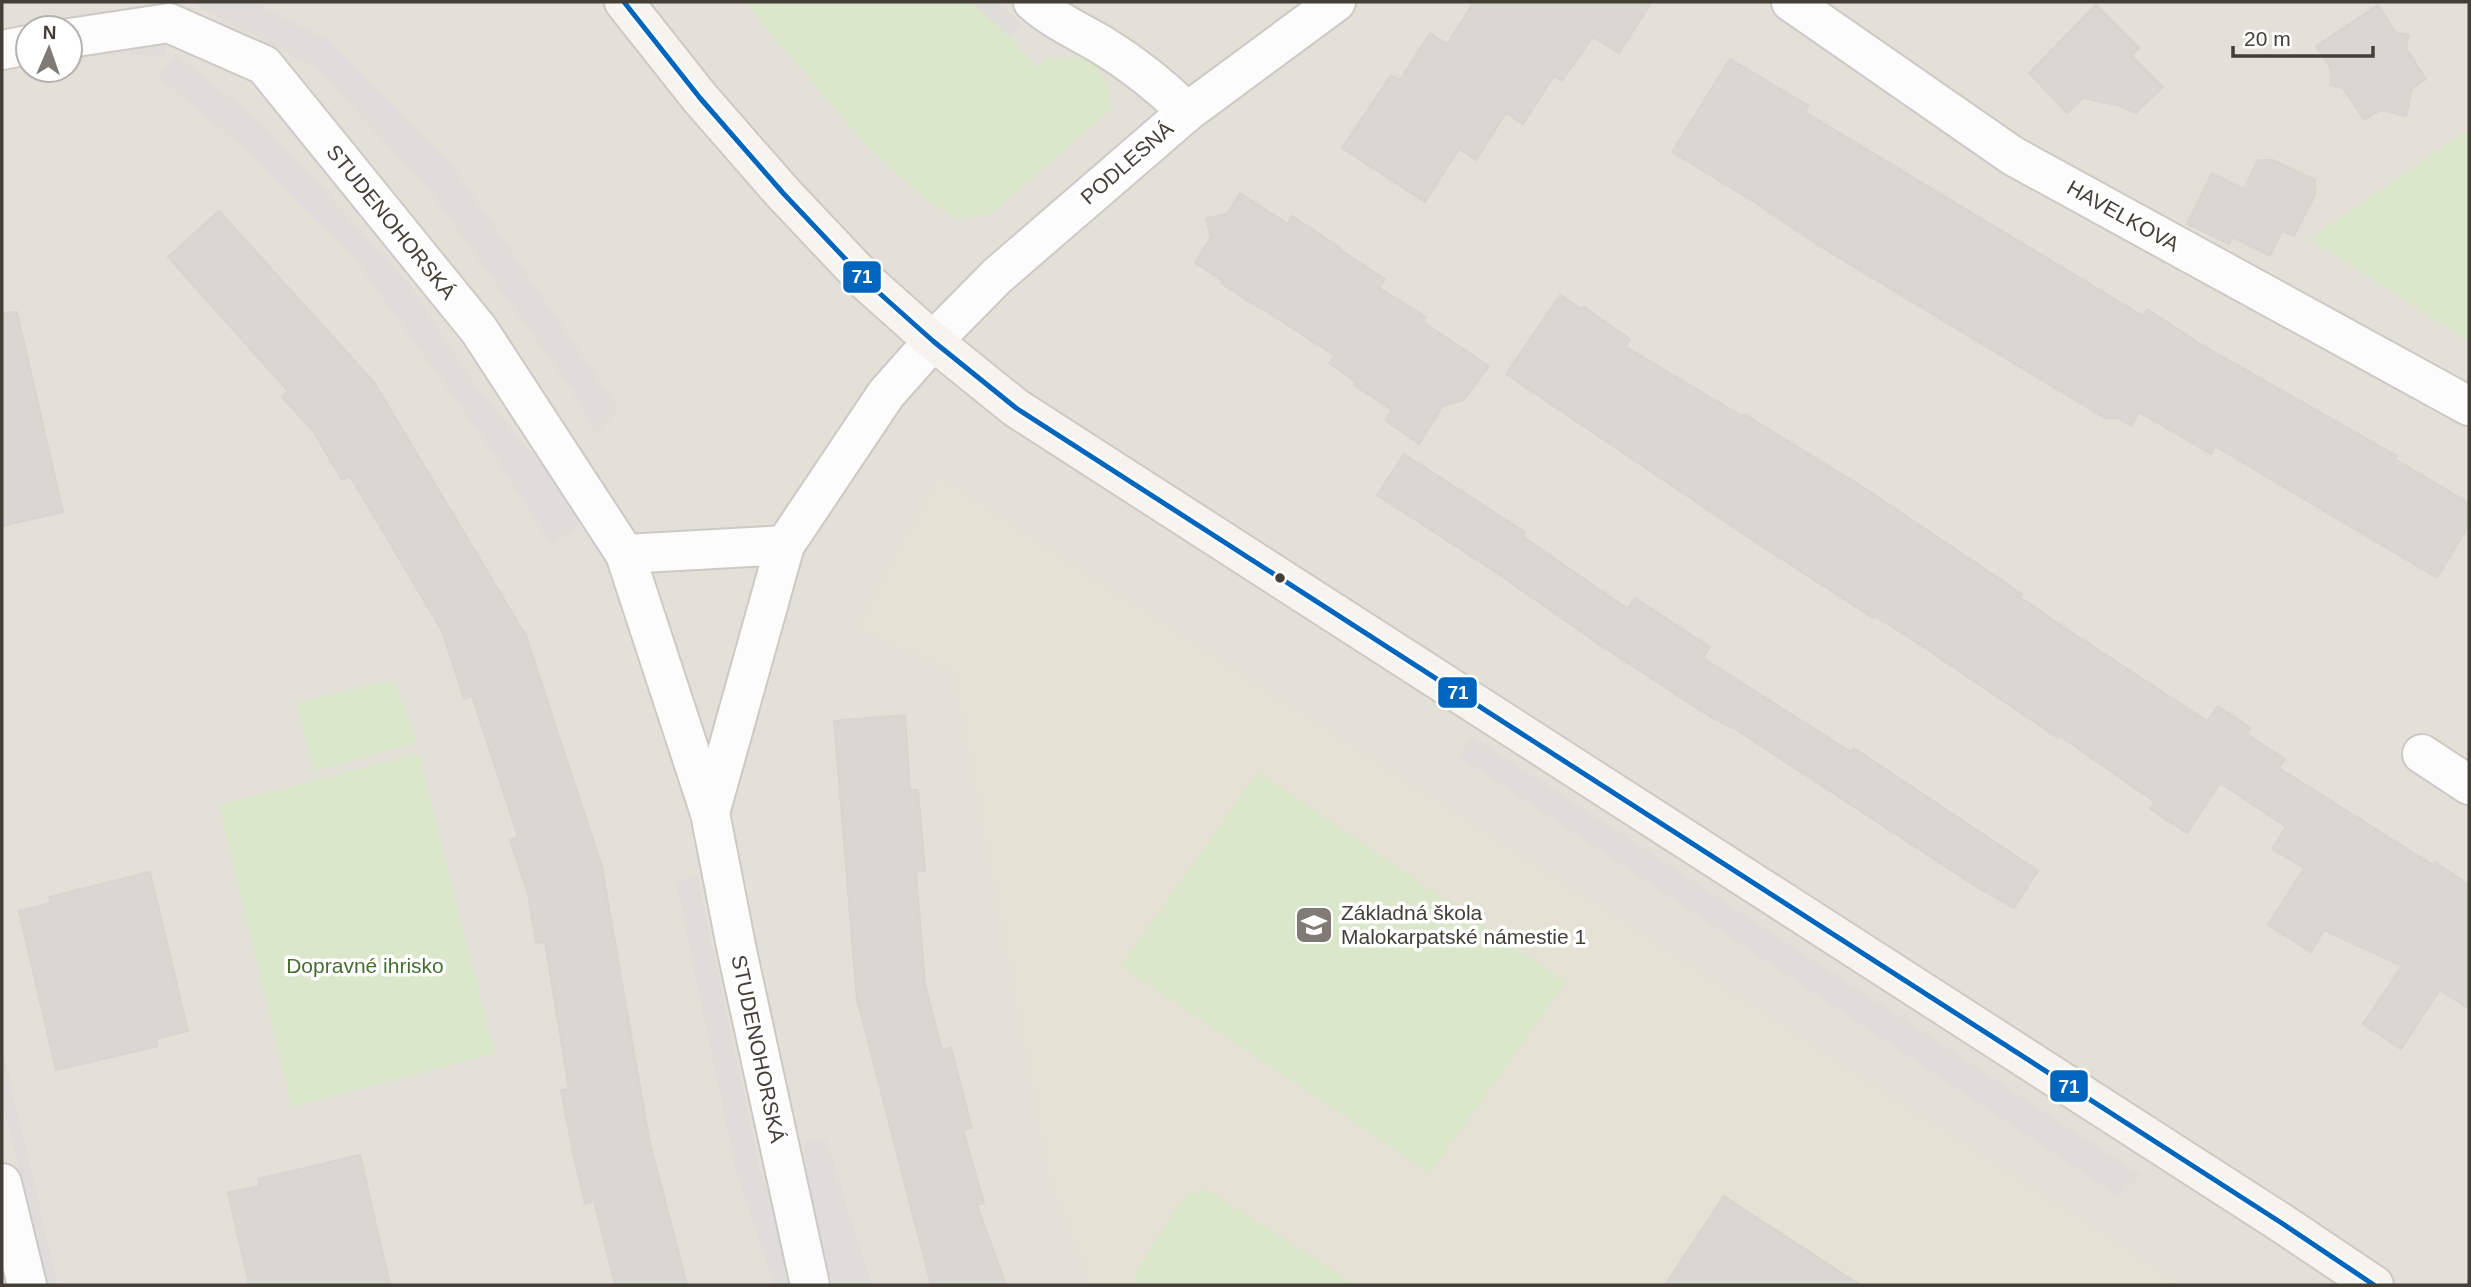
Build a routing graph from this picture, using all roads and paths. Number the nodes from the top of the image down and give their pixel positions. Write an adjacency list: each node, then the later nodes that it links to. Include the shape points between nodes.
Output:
1 (624, 2): 7 (street, via 783,193 868,283)
2 (1033, 2): 6 (street, via 1160,85)
3 (1336, 2): 6 (street, PODLESNÁ)
4 (1791, 2): 8 (street, HAVELKOVA, via 2013,156)
5 (84, 36): 10 (street, STUDENOHORSKÁ, via 169,23 264,65 479,330)
6 (1187, 112): 7 (street, PODLESNÁ, via 997,276)
7 (933, 341): 9 (street, STUDENOHORSKÁ, via 886,394); 17 (street, via 1027,416)
8 (2469, 406)
9 (785, 545): 10 (street); 13 (street, STUDENOHORSKÁ)
10 (625, 554): 13 (street, STUDENOHORSKÁ)
11 (2422, 754): 12 (street)
12 (2469, 785)
13 (710, 813): 16 (street, STUDENOHORSKÁ)
14 (2, 1183): 15 (street)
15 (27, 1285)
16 (810, 1285)
17 (2374, 1285)

